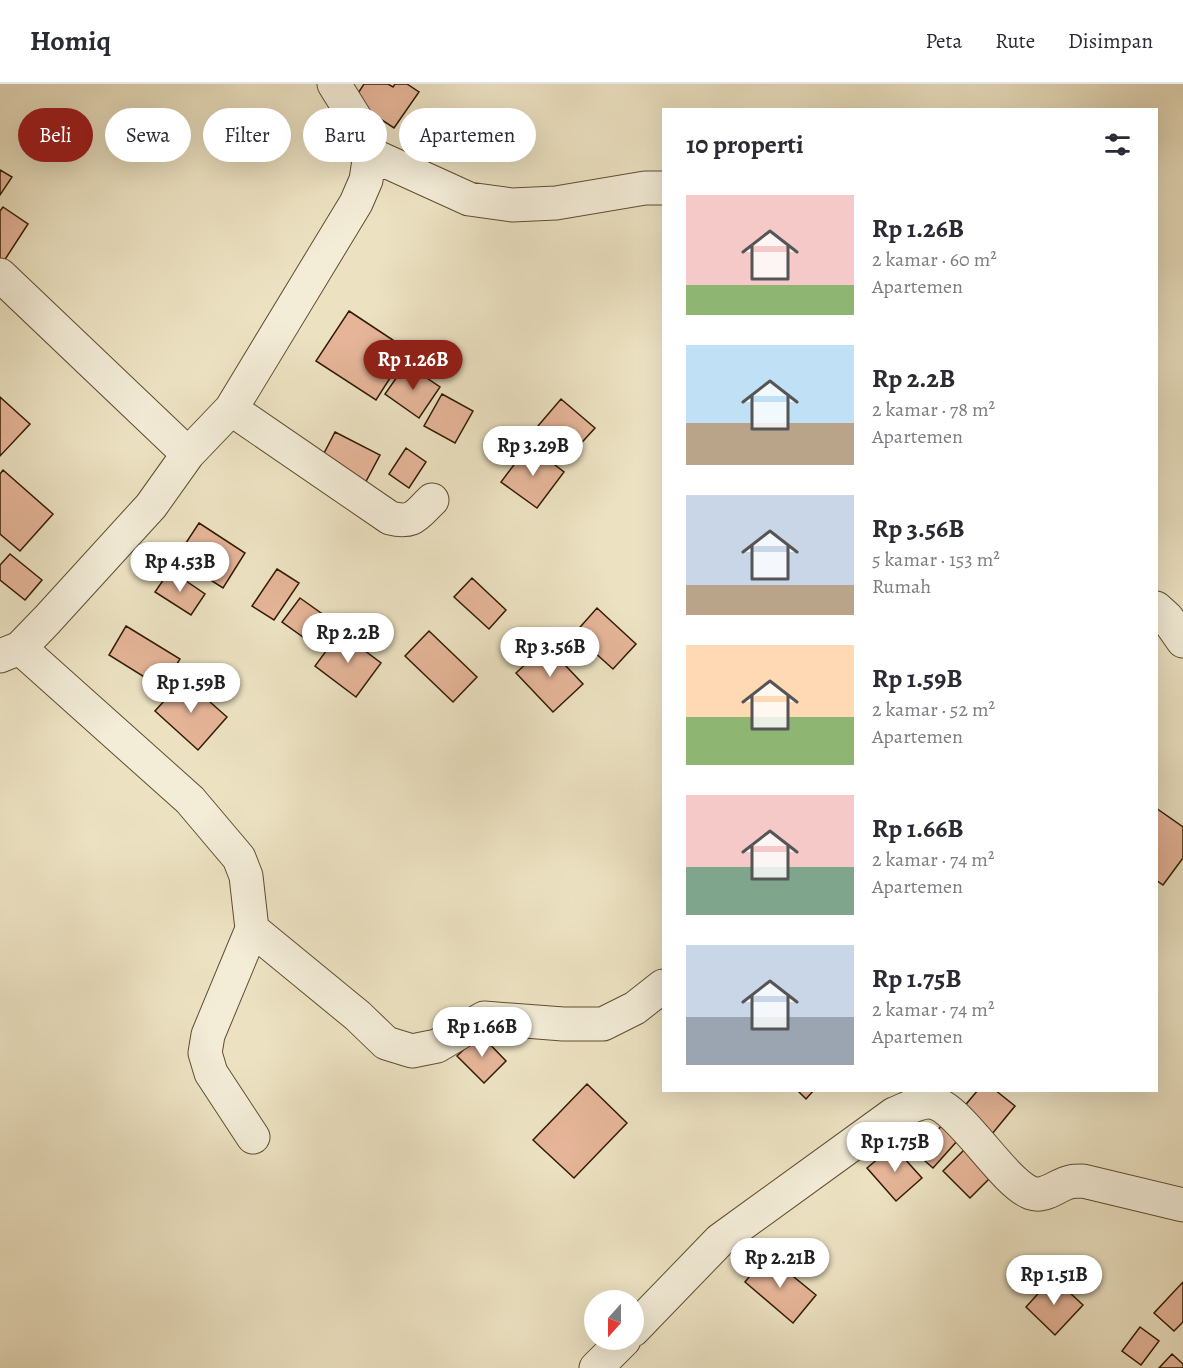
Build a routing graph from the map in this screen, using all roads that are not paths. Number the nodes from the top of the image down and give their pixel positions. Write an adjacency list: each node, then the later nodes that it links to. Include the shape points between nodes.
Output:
1 (334, 84): 2 (street)
2 (349, 108)
3 (369, 162): 7 (street, via 356,203)
4 (387, 162): 5 (street, via 469,198 512,205)
5 (662, 188)
6 (0, 275): 8 (street)
7 (231, 409): 8 (street); 9 (street, via 390,518 413,519)
8 (188, 454): 12 (street, via 151,506)
9 (432, 500)
10 (1158, 610): 11 (street)
11 (1183, 641)
12 (10, 652): 13 (street, via 190,800 239,858 246,876)
13 (252, 929): 14 (street, via 386,1043 412,1051 437,1046 484,1018 603,1024 635,1008); 15 (street, via 208,1035 205,1053 211,1073)
14 (662, 987)
15 (254, 1137)
16 (1183, 1205): 17 (street, via 1083,1181 1071,1181 1038,1195 1030,1193 948,1110 932,1102 920,1103 894,1114 720,1240)
17 (644, 1319)
18 (614, 1350): 19 (street)
19 (596, 1368)

